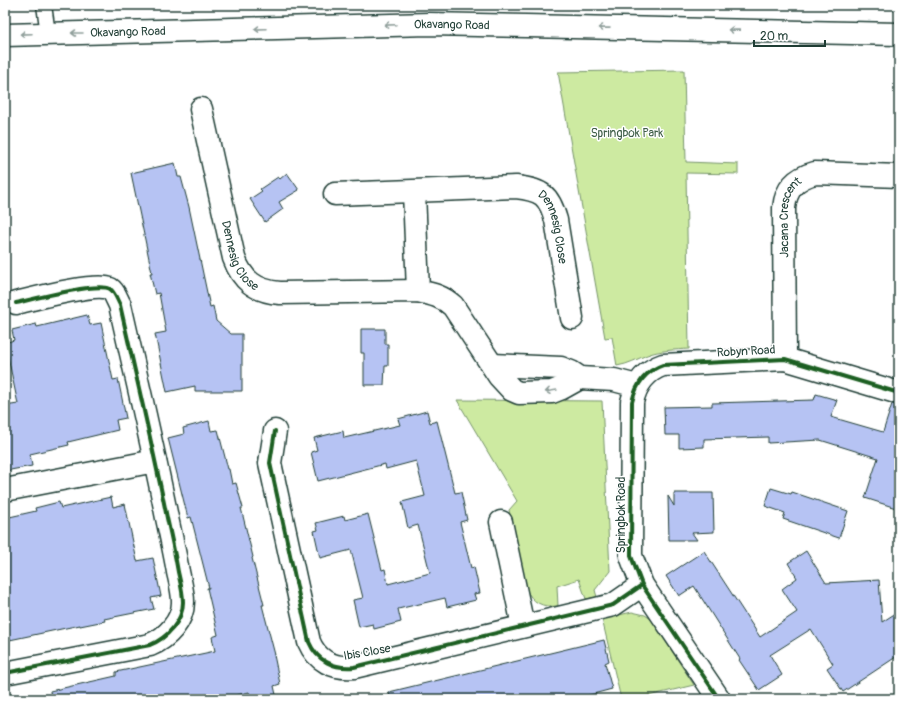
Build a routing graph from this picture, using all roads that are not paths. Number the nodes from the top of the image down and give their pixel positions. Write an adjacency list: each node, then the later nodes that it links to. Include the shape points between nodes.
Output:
1 (44, 5): 2 (lane)
2 (48, 34): 3 (street, Okavango Road, one-way to 2, via 429,24); 4 (street, Okavango Road, one-way to 4)
3 (899, 34)
4 (5, 35)
5 (202, 109): 9 (street, Dennesig Close, via 234,258 238,270 252,284 270,292 280,293)
6 (899, 176): 12 (street, Jacana Crescent, via 815,173 798,180 788,193 784,208)
7 (414, 192): 8 (street, Dennesig Close); 9 (street); 11 (street, Dennesig Close, via 516,187 532,189 542,194 553,210 556,220)
8 (335, 194)
9 (418, 291): 13 (street, Dennesig Close, via 444,298 453,306 493,365 561,368 580,378)
10 (16, 303): 16 (street, via 86,289 110,289 120,305)
11 (572, 318)
12 (785, 359): 13 (street, Robyn Road, via 663,365 655,368); 14 (street, Robyn Road)
13 (639, 382): 19 (street, Springbok Road, via 632,402 630,549 632,562)
14 (899, 393)
15 (275, 431): 20 (street, Ibis Close, via 270,463 309,642 321,659 336,667 354,667)
16 (155, 461): 17 (street); 21 (street, via 183,602 182,612 171,631 159,642 150,645)
17 (5, 490)
18 (501, 522): 20 (street)
19 (642, 585): 20 (street, Ibis Close, via 613,605); 22 (street, Springbok Road)
20 (523, 626)
21 (5, 673)
22 (719, 699)

